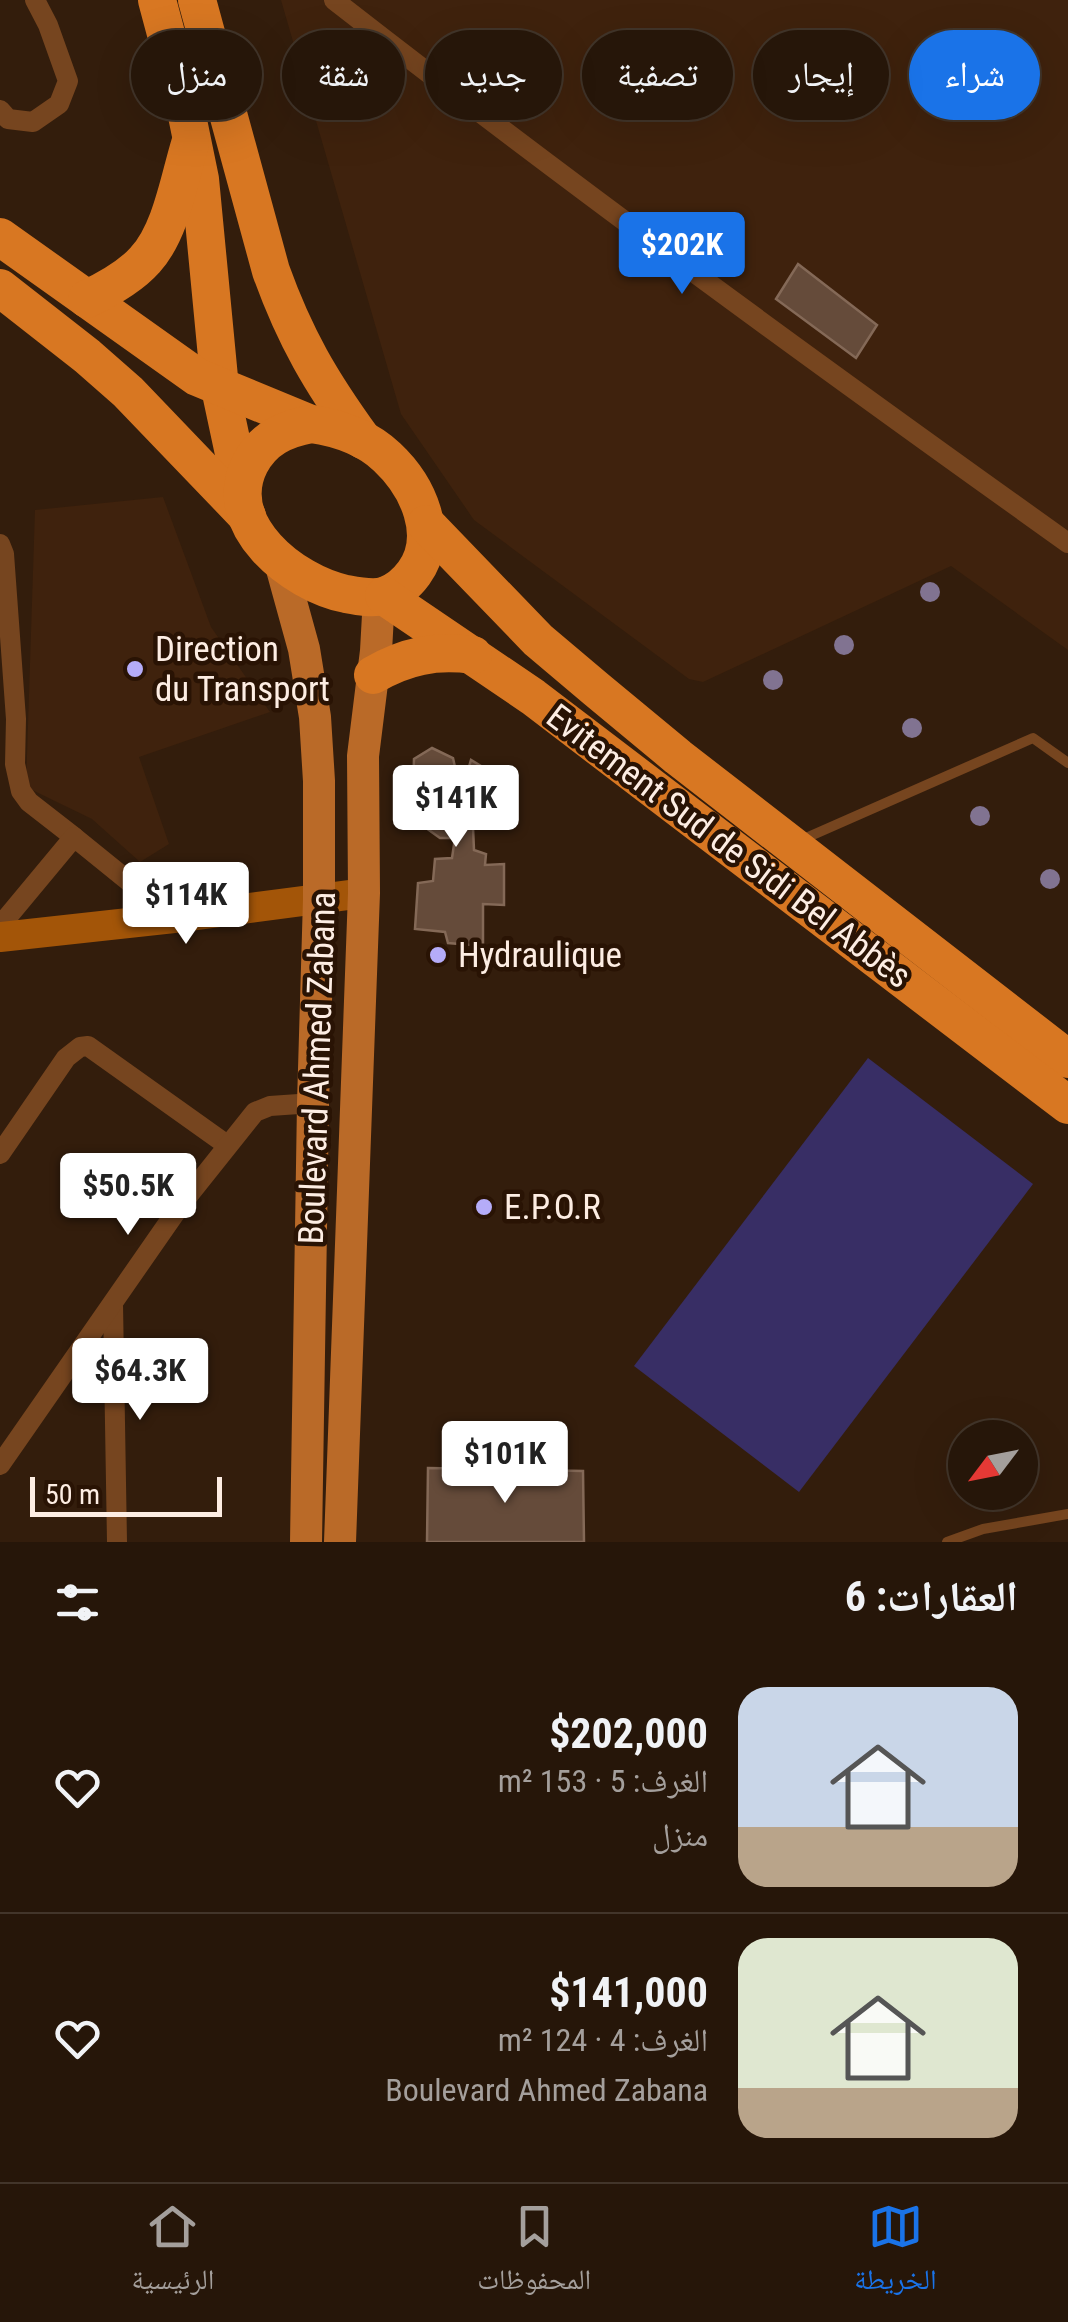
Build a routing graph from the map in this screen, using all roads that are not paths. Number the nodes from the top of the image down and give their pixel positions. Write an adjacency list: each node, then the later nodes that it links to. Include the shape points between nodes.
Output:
1 (35, 0): 5 (street, via 68,81 59,104 33,122)
2 (157, 0): 6 (highway)
3 (196, 0): 12 (highway, via 286,312 328,392)
4 (334, 0): 15 (street, via 710,287)
5 (0, 110)
6 (192, 137): 9 (highway, via 158,244 127,276); 10 (highway)
7 (0, 236): 9 (highway)
8 (0, 288): 13 (highway, via 128,392)
9 (88, 299): 10 (highway)
10 (220, 388): 11 (highway); 13 (highway)
11 (311, 424): 12 (highway); 13 (highway, via 272,437 256,452 247,470)
12 (363, 440): 14 (highway, via 403,474)
13 (245, 505): 17 (highway, via 257,535)
14 (426, 524): 18 (highway, via 417,570); 25 (highway, Evitement Sud de Sidi Bel Abbès, via 538,640 678,757)
15 (1067, 541)
16 (0, 544): 21 (street)
17 (280, 562): 18 (highway, via 332,591); 27 (main road, Boulevard Ahmed Zabana, via 315,717)
18 (382, 596): 19 (highway, Evitement Sud de Sidi Bel Abbès); 20 (main road, Boulevard Ahmed Zabana)
19 (473, 656): 20 (highway, via 431,653); 25 (highway, Evitement Sud de Sidi Bel Abbès)
20 (372, 675): 26 (main road, Boulevard Ahmed Zabana, via 363,756)
21 (8, 719): 23 (street)
22 (1068, 763): 25 (lane, via 1034,738)
23 (8, 764): 24 (street, via 24,798)
24 (74, 837): 28 (street); 29 (street)
25 (772, 855): 33 (highway, Evitement Sud de Sidi Bel Abbès); 35 (highway, Evitement Sud de Sidi Bel Abbès)
26 (364, 893): 27 (street); 31 (main road, Boulevard Ahmed Zabana)
27 (319, 898): 28 (street); 32 (main road, Boulevard Ahmed Zabana)
28 (174, 918): 30 (street)
29 (0, 926)
30 (0, 937)
31 (360, 999): 32 (main road); 39 (main road, Boulevard Ahmed Zabana)
32 (316, 1000): 34 (main road, Boulevard Ahmed Zabana)
33 (1068, 1059)
34 (313, 1103): 36 (street, via 262,1108); 38 (main road, Boulevard Ahmed Zabana)
35 (1068, 1105)
36 (227, 1145): 37 (street, via 88,1046 66,1058); 40 (street)
37 (0, 1154)
38 (312, 1201): 39 (main road); 44 (main road, Boulevard Ahmed Zabana)
39 (353, 1201): 45 (main road, Boulevard Ahmed Zabana)
40 (113, 1304): 41 (street); 43 (street)
41 (0, 1464)
42 (1068, 1514): 46 (lane)
43 (117, 1542)
44 (306, 1542)
45 (340, 1542)
46 (947, 1542)

